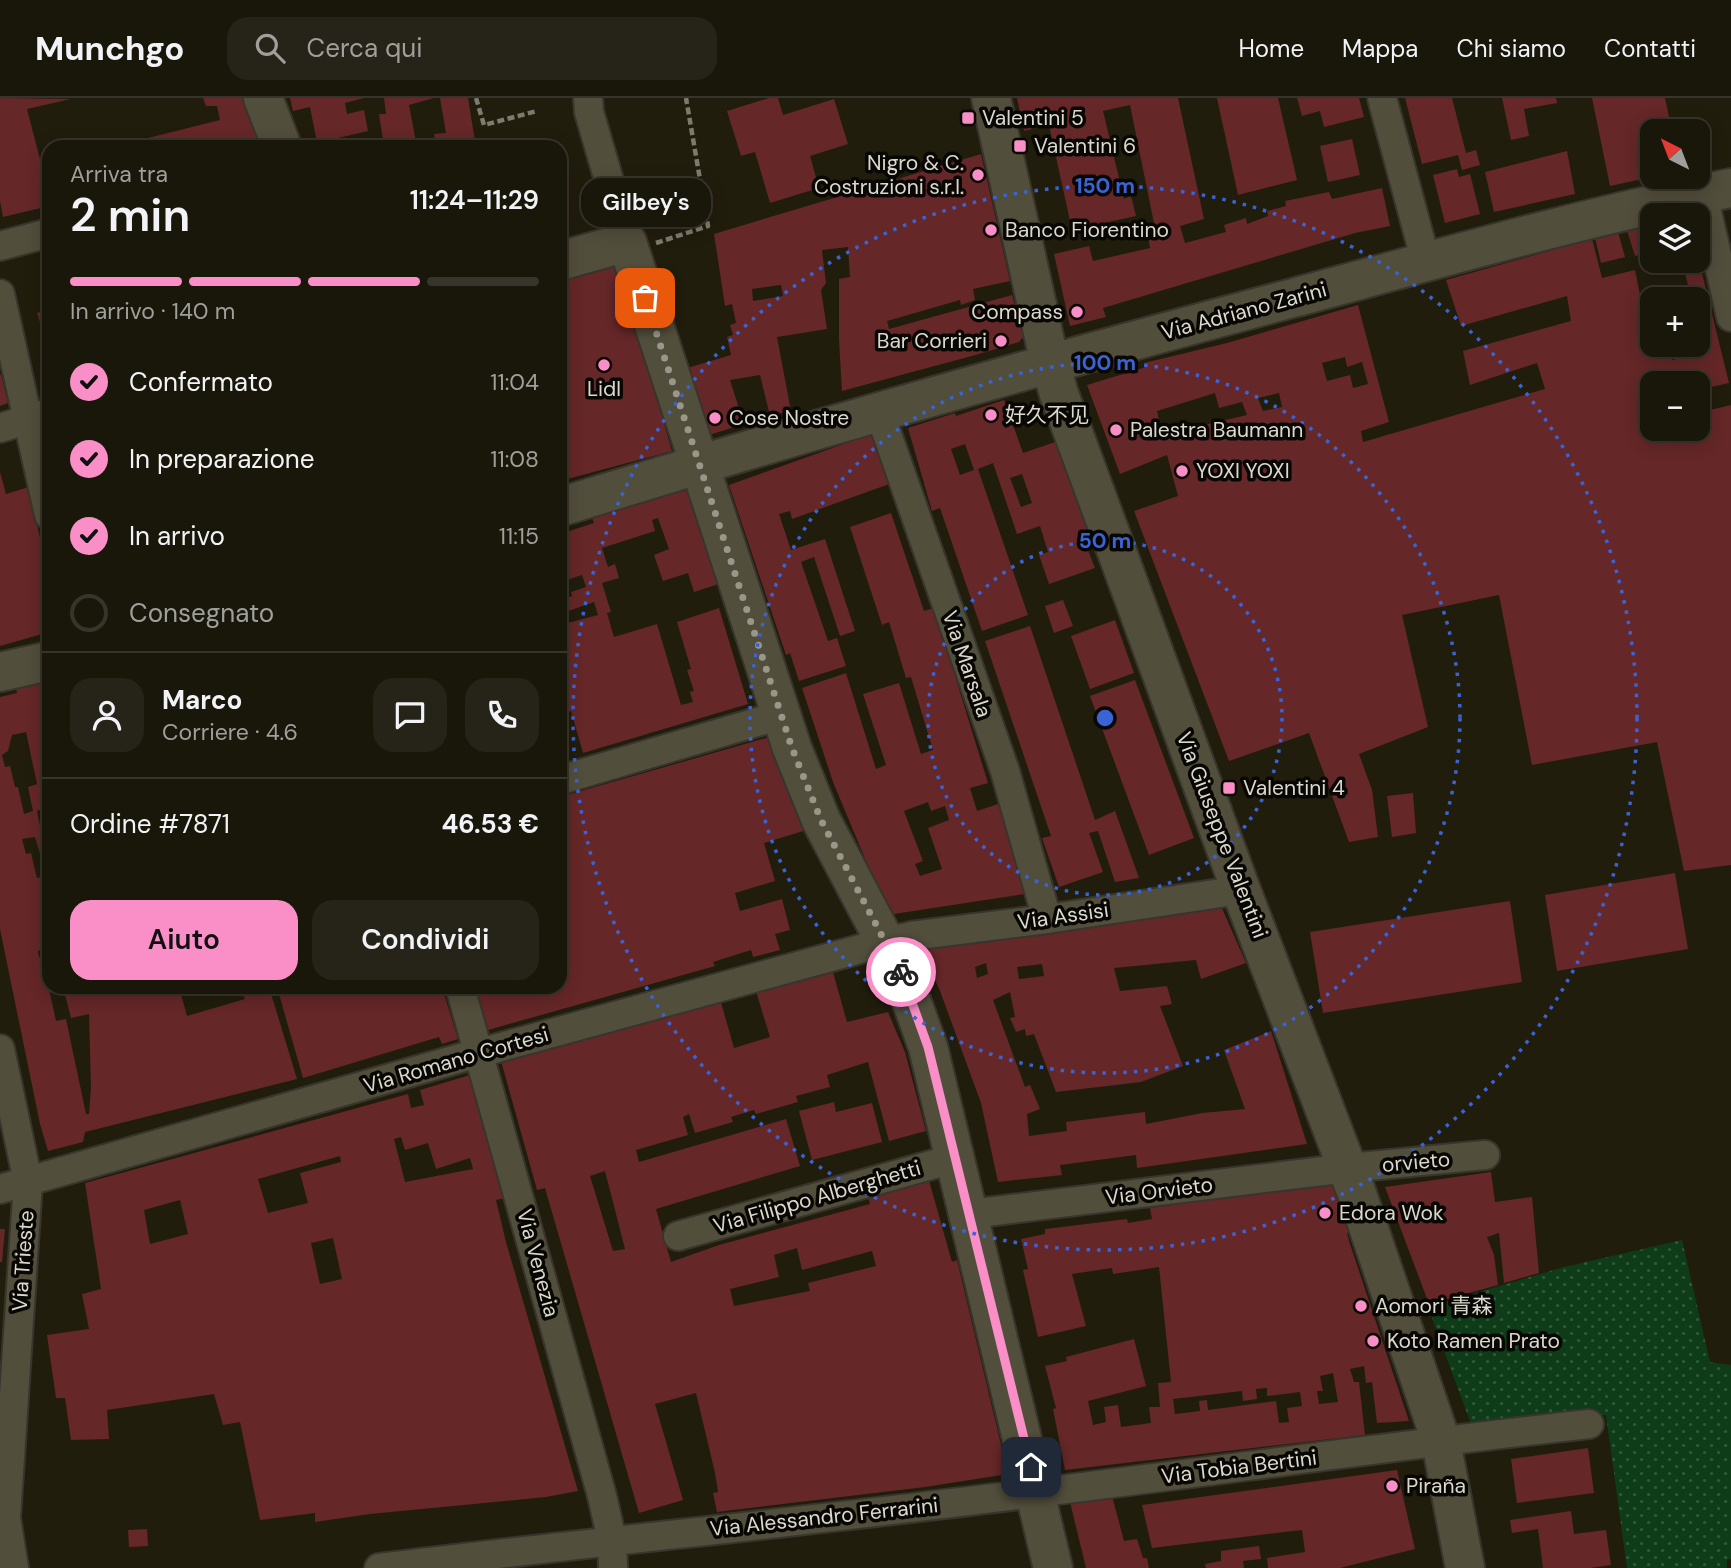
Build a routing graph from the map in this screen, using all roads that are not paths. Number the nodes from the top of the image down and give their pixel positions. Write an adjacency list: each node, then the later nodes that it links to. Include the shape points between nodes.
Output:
1 (263, 98): 5 (street)
2 (588, 98): 8 (street, via 589,112)
3 (991, 98): 14 (street, Via Giuseppe Valentini)
4 (1382, 98): 11 (street)
5 (279, 140)
6 (1717, 191): 11 (street, Via Adriano Zarini); 13 (street)
7 (42, 235): 9 (street)
8 (639, 243): 10 (street); 19 (street)
9 (0, 246)
10 (567, 259)
11 (1426, 262): 14 (street, Via Adriano Zarini)
12 (0, 294): 16 (street)
13 (1731, 317)
14 (1050, 364): 15 (street, Via Adriano Zarini); 25 (street, Via Giuseppe Valentini)
15 (879, 411): 19 (street, Via Adriano Zarini); 26 (street, Via Marsala, via 1005,771)
16 (39, 416): 17 (street); 18 (street)
17 (0, 428)
18 (42, 446)
19 (698, 464): 20 (street, Via Adriano Zarini); 23 (street)
20 (567, 505)
21 (42, 663): 22 (street)
22 (0, 672)
23 (781, 715): 24 (street); 27 (street, via 821,820)
24 (567, 778)
25 (1241, 890): 26 (street, Via Assisi); 33 (street, Via Giuseppe Valentini)
26 (1047, 919): 27 (street, Via Assisi)
27 (886, 942): 30 (street, Via Romano Cortesi); 32 (street, via 928,1047)
28 (462, 994): 30 (street, Via Venezia)
29 (0, 1049): 34 (street, Via Trieste)
30 (480, 1053): 34 (street, Via Romano Cortesi); 42 (street, Via Venezia, via 602,1496)
31 (1485, 1155): 33 (street, orvieto)
32 (956, 1158): 36 (street); 37 (street, Via Filippo Alberghetti)
33 (1348, 1168): 36 (street, Via Orvieto); 39 (street, Via Giuseppe Valentini)
34 (28, 1182): 35 (street, Via Romano Cortesi); 41 (street, Via Trieste)
35 (0, 1189)
36 (970, 1214): 40 (street)
37 (678, 1236)
38 (1589, 1424): 39 (street, Via Tobia Bertini)
39 (1441, 1441): 40 (street, Via Tobia Bertini); 46 (street, Via Giuseppe Valentini)
40 (1037, 1493): 42 (street, Via Alessandro Ferrarini); 45 (street)
41 (3, 1517): 43 (street, Via Trieste)
42 (612, 1554): 44 (street, Via Alessandro Ferrarini)
43 (14, 1568)
44 (379, 1568)
45 (1054, 1568)
46 (1465, 1568)

